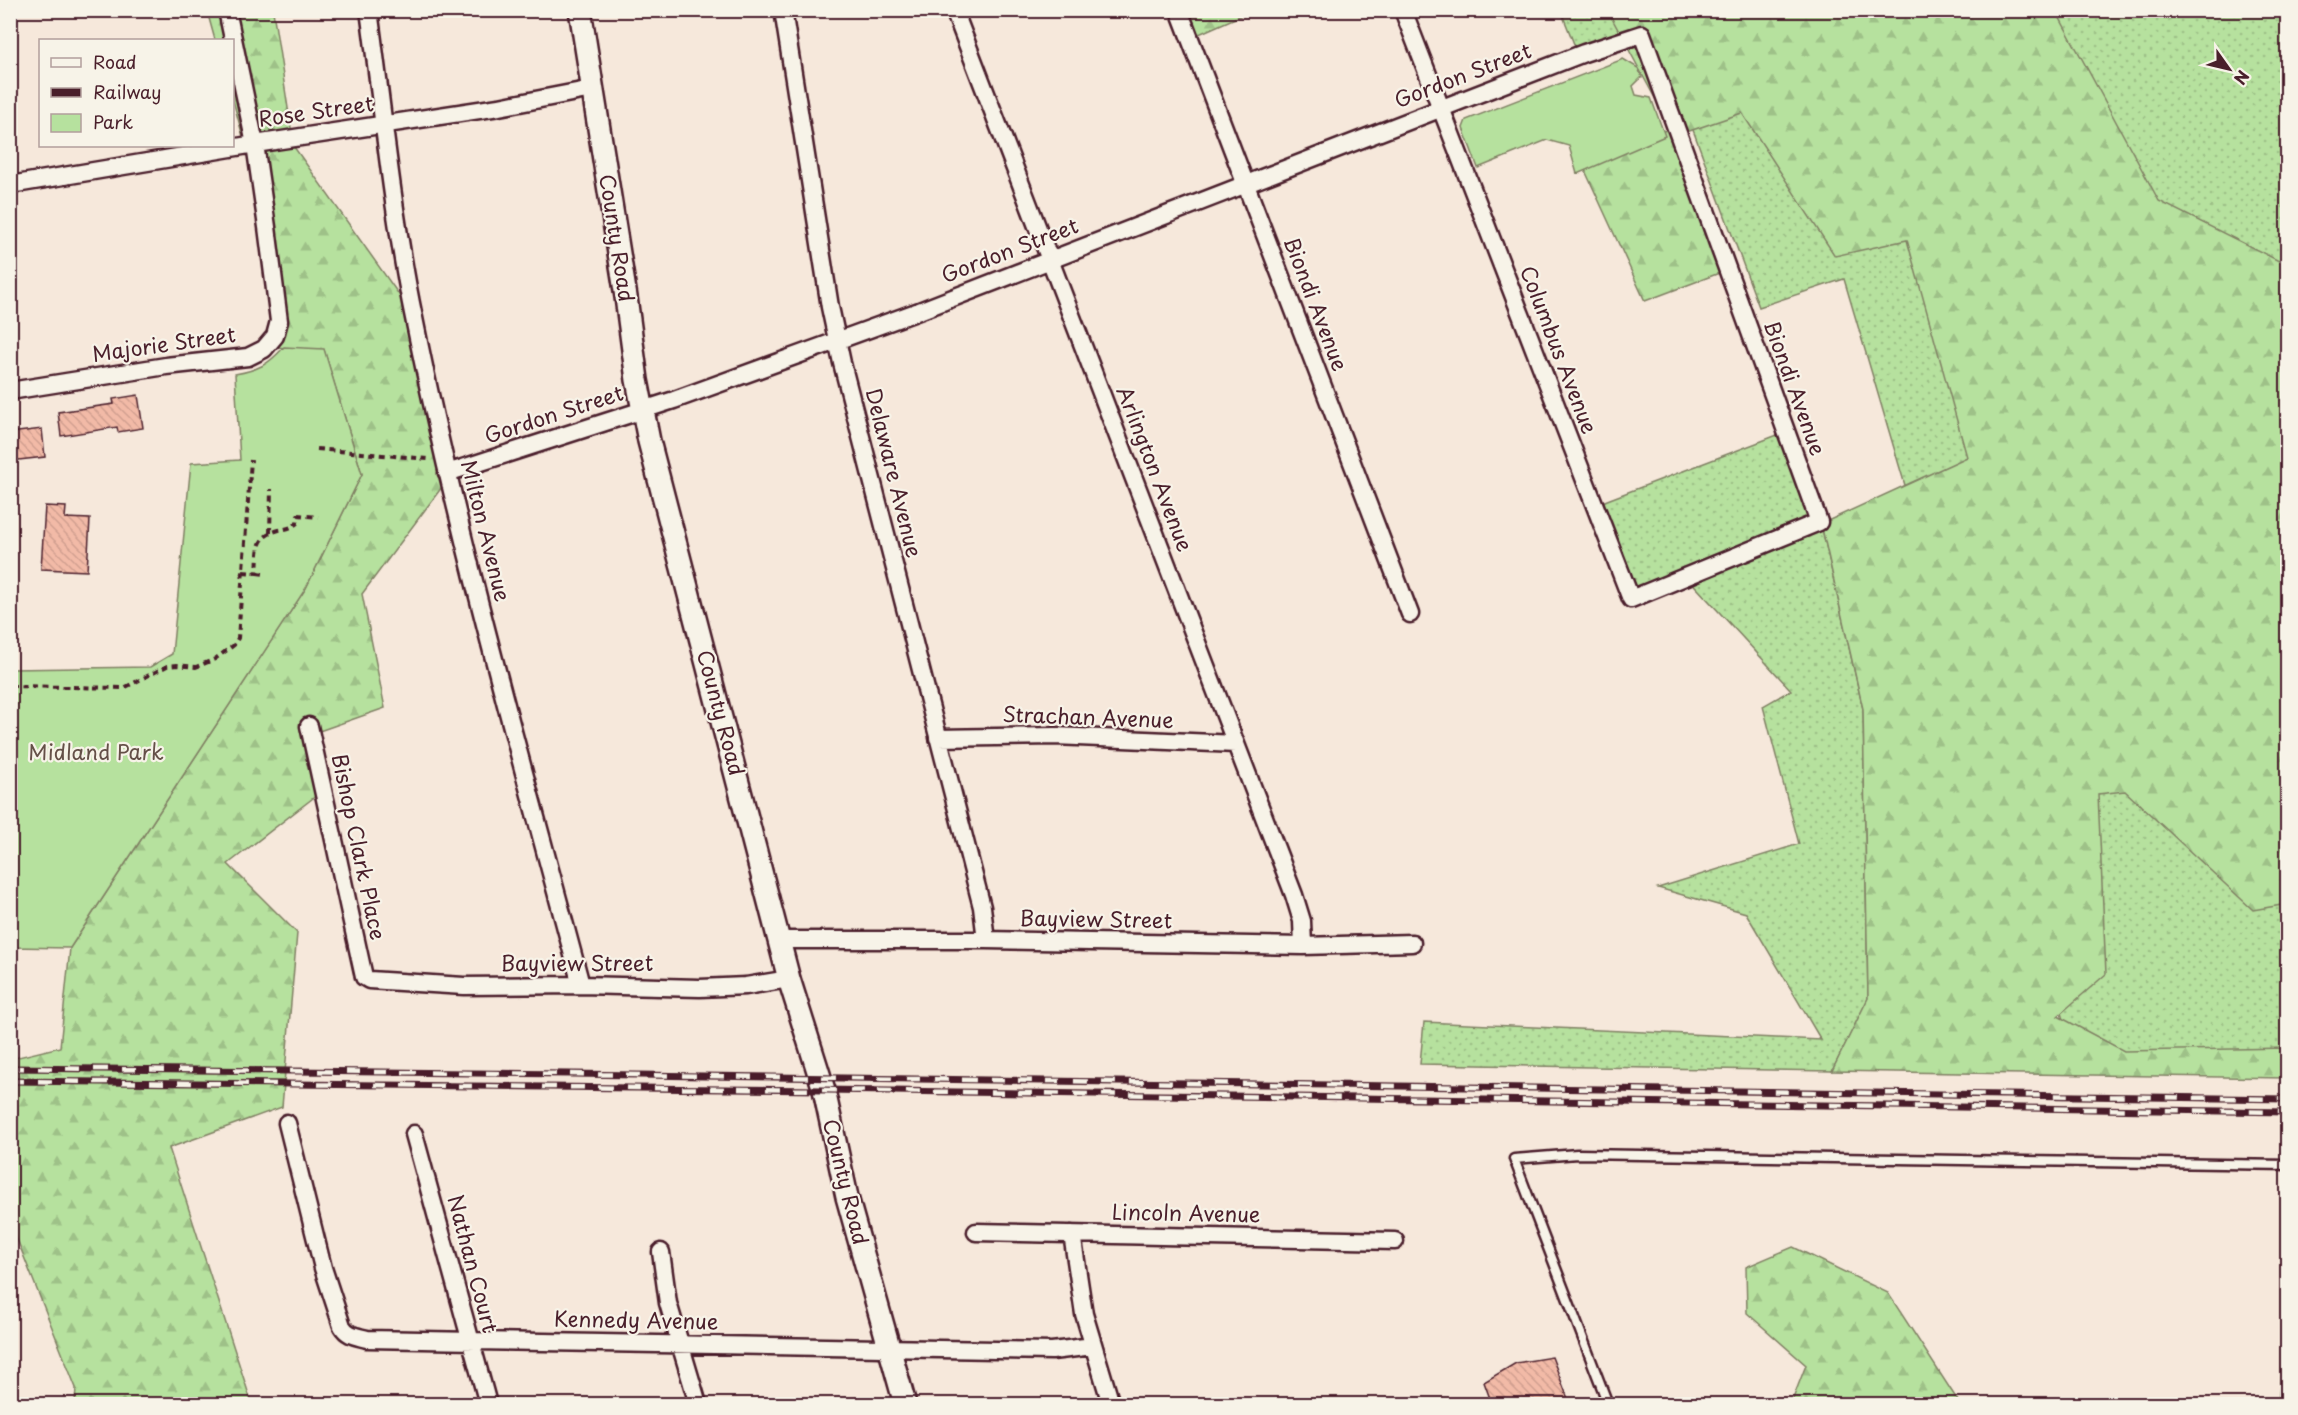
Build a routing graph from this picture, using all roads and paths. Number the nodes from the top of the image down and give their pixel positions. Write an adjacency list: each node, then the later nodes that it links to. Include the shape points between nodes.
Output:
1 (227, 10): 9 (street)
2 (369, 10): 13 (street, Milton Avenue)
3 (580, 10): 11 (street, County Road)
4 (783, 10): 18 (street, Delaware Avenue)
5 (954, 10): 17 (street, Arlington Avenue)
6 (1179, 10): 15 (street, Biondi Avenue)
7 (1403, 10): 12 (street, Columbus Avenue)
8 (1642, 34): 12 (street, Gordon Street); 27 (street, Biondi Avenue, via 1819,522)
9 (233, 39)
10 (234, 44): 14 (street)
11 (592, 89): 13 (street, Rose Street); 20 (street, County Road)
12 (1442, 110): 15 (street, Gordon Street); 27 (street, Columbus Avenue, via 1631,599)
13 (385, 125): 14 (street, Rose Street); 23 (street, Milton Avenue, via 413,316)
14 (255, 144): 16 (street, Rose Street); 19 (street, Majorie Street, via 279,321 275,336 264,349 248,357)
15 (1244, 184): 17 (street, Gordon Street); 31 (street, Biondi Avenue)
16 (10, 185)
17 (1050, 259): 18 (street, Gordon Street); 35 (street, Arlington Avenue)
18 (837, 341): 20 (street, Gordon Street); 34 (street, Delaware Avenue)
19 (10, 391)
20 (643, 410): 23 (street, Gordon Street); 36 (street, County Road)
21 (317, 449): 23 (path)
22 (251, 459): 28 (path)
23 (445, 467): 42 (street, Milton Avenue)
24 (271, 489): 26 (path)
25 (318, 517): 26 (path, via 298,515 293,527)
26 (270, 533): 29 (path, via 260,542)
27 (1736, 556)
28 (243, 572): 29 (path); 32 (path, via 238,638 215,659 196,667 167,666 124,688)
29 (257, 573): 30 (path)
30 (265, 574)
31 (1410, 614)
32 (10, 686)
33 (309, 726): 40 (street, Bishop Clark Place)
34 (938, 738): 35 (street, Strachan Avenue, via 1055,736); 37 (street, Delaware Avenue, via 982,907)
35 (1236, 744): 39 (street, Arlington Avenue, via 1294,895 1302,921)
36 (779, 940): 37 (street, Bayview Street); 41 (street, County Road)
37 (986, 940): 39 (street, Bayview Street)
38 (1412, 944): 39 (street, Bayview Street)
39 (1303, 946)
40 (364, 977): 42 (street, Bayview Street, via 464,986)
41 (789, 979): 42 (street, Bayview Street, via 700,988); 53 (street, County Road, via 824,1090 847,1197)
42 (581, 985)
43 (287, 1123): 50 (street, Kennedy Avenue, via 323,1268 345,1331 367,1339)
44 (414, 1134): 50 (street, Nathan Court)
45 (2288, 1165): 58 (lane, via 1577,1154 1514,1159)
46 (976, 1232): 47 (street, Lincoln Avenue)
47 (1072, 1234): 48 (street, Lincoln Avenue); 52 (street)
48 (1395, 1241)
49 (661, 1252): 51 (street, via 669,1303)
50 (470, 1341): 51 (street, Kennedy Avenue); 54 (street, Nathan Court)
51 (681, 1344): 53 (street, Kennedy Avenue); 55 (street)
52 (1093, 1346): 53 (street, Kennedy Avenue, via 1052,1351); 57 (street)
53 (889, 1348): 56 (street, County Road)
54 (488, 1404)
55 (698, 1404)
56 (905, 1404)
57 (1111, 1404)
58 (1608, 1404)

